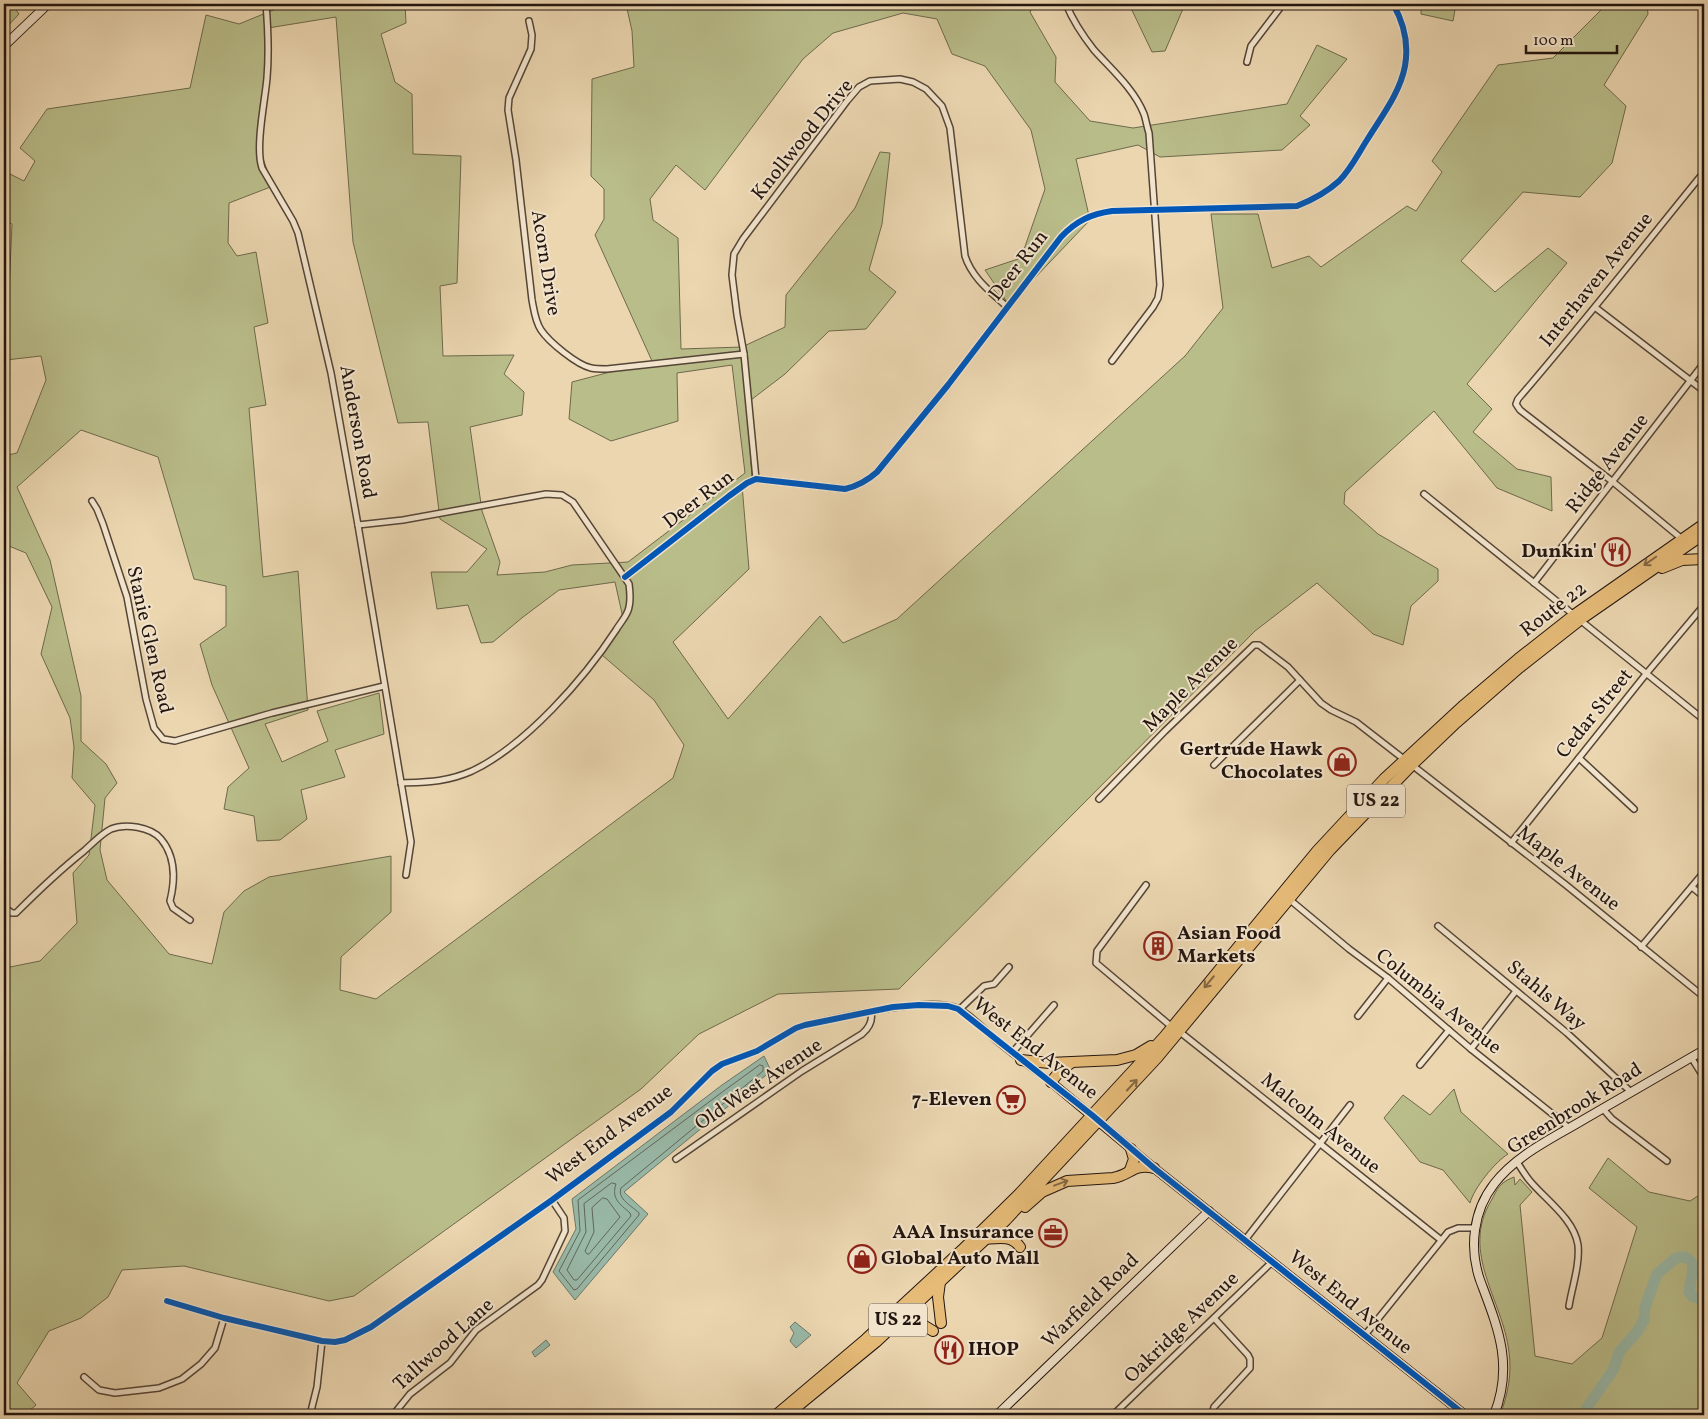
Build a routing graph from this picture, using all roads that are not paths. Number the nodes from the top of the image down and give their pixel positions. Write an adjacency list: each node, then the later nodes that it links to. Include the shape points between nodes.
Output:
1 (48, 4): 7 (street)
2 (266, 4): 23 (street, Anderson Road, via 267,76 260,162 293,220 303,248 331,373)
3 (1066, 4): 10 (street, via 1083,35 1124,83 1144,114 1149,133)
4 (1283, 4): 8 (street, via 1251,46)
5 (1393, 4): 10 (street, Deer Run, via 1406,35 1405,62 1398,87 1346,174 1329,190 1297,206)
6 (528, 21): 13 (street, Acorn Drive, via 531,49 509,98 508,110 532,300 542,331 568,355 592,368)
7 (4, 46)
8 (1247, 62)
9 (1704, 172): 12 (street, Interhaven Avenue)
10 (1155, 210): 11 (street, Deer Run, via 1096,214 1068,230); 14 (street, via 1160,277 1158,298)
11 (1007, 307): 13 (street, Knollwood Drive, via 975,276 965,256 950,128 942,106 914,82 900,79 870,82 859,87 847,101 737,248 732,275); 18 (street, Deer Run, via 948,385 868,480 845,489)
12 (1596, 308): 16 (street); 19 (street, Interhaven Avenue, via 1516,404)
13 (744, 354): 18 (street, Knollwood Drive)
14 (1112, 360)
15 (1704, 363): 16 (street, Ridge Avenue)
16 (1690, 380): 17 (street); 19 (street, Ridge Avenue)
17 (1704, 391)
18 (756, 479): 28 (street, Deer Run, via 729,496)
19 (1613, 482): 25 (street); 29 (street, Ridge Avenue)
20 (1424, 494): 29 (street)
21 (92, 501): 34 (street, Stanie Glen Road, via 128,597 146,698 154,728 163,739 175,741)
22 (1704, 524): 25 (highway, Route 22 / US 22)
23 (358, 525): 28 (street, via 546,494 562,495 573,502); 34 (street, Anderson Road)
24 (1704, 534): 27 (highway, US 22)
25 (1682, 539): 31 (highway, Route 22 / US 22, one-way to 31)
26 (1704, 559): 27 (highway, via 1682,560)
27 (1650, 572): 31 (highway, US 22)
28 (625, 577): 39 (street, via 629,584 628,610 589,668 537,724 497,756 468,772 444,781)
29 (1534, 582): 31 (street)
30 (1704, 604): 32 (street, Cedar Street)
31 (1577, 618): 32 (street); 37 (highway, US 22); 37 (highway, Route 22 / US 22, via 1518,659 1454,714)
32 (1646, 674): 35 (street); 36 (street, Cedar Street)
33 (1300, 680): 37 (street, Maple Avenue, via 1321,704 1356,722); 38 (street); 40 (street, Maple Avenue, via 1288,667 1259,645 1254,645)
34 (384, 686): 39 (street, Anderson Road)
35 (1704, 720)
36 (1580, 758): 41 (street); 42 (street, Cedar Street)
37 (1408, 763): 42 (street, Maple Avenue); 48 (highway, US 22); 61 (highway, US 22, one-way to 61, via 1384,779 1318,851)
38 (1214, 765)
39 (401, 783): 44 (street, Anderson Road, via 410,842)
40 (1099, 799)
41 (1634, 808)
42 (1511, 843): 52 (street, Maple Avenue)
43 (1704, 872): 46 (street)
44 (406, 874)
45 (1146, 885): 61 (street, Malcolm Avenue, via 1097,951 1096,963)
46 (1692, 887): 47 (street); 52 (street)
47 (1704, 897)
48 (1288, 899): 54 (street, Columbia Avenue); 61 (highway, US 22)
49 (4, 907): 50 (street, via 16,913 105,832 130,827 153,833 163,842 172,863 171,906)
50 (190, 920)
51 (1438, 926): 55 (street, Stahls Way)
52 (1641, 947): 56 (street, Maple Avenue)
53 (1009, 967): 58 (street, via 994,984 984,986)
54 (1388, 978): 60 (street); 62 (street, Columbia Avenue)
55 (1516, 991): 64 (street); 73 (street, Stahls Way)
56 (1704, 997)
57 (1054, 1004): 66 (street)
58 (959, 1010): 59 (street, West End Avenue, via 948,1006 919,1005); 66 (street, West End Avenue)
59 (871, 1012): 80 (street, Old West Avenue, via 870,1025 862,1034 802,1071); 85 (street, West End Avenue, via 796,1028 757,1051 722,1064 670,1112)
60 (1358, 1016)
61 (1176, 1029): 63 (highway, US 22); 76 (highway, US 22, one-way to 61); 78 (street, Malcolm Avenue)
62 (1449, 1030): 64 (street, Columbia Avenue); 70 (street)
63 (1164, 1037): 69 (highway, via 1141,1053 1124,1059); 76 (highway, US 22)
64 (1471, 1049): 77 (street, Columbia Avenue)
65 (1704, 1050): 67 (street, Greenbrook Road)
66 (1012, 1053): 68 (street, West End Avenue)
67 (1691, 1057): 71 (street); 73 (street, Greenbrook Road)
68 (1021, 1060): 69 (highway); 72 (street, West End Avenue)
69 (1072, 1062): 72 (highway)
70 (1420, 1065)
71 (1704, 1078)
72 (1051, 1082): 76 (street, West End Avenue)
73 (1631, 1092): 75 (street, Greenbrook Road)
74 (1350, 1105): 78 (street)
75 (1603, 1108): 77 (street, Greenbrook Road); 82 (street, via 1612,1119)
76 (1095, 1118): 79 (street, West End Avenue); 87 (highway, US 22); 107 (highway, US 22, via 962,1250 866,1339)
77 (1569, 1128): 81 (street, Greenbrook Road)
78 (1321, 1143): 90 (street); 91 (street, Malcolm Avenue)
79 (1131, 1149): 83 (street, West End Avenue); 84 (highway, via 1134,1159)
80 (676, 1159)
81 (1517, 1162): 88 (street, Greenbrook Road, via 1490,1189 1480,1208); 96 (street, via 1575,1234 1578,1258)
82 (1667, 1162)
83 (1154, 1168): 84 (highway); 86 (street, West End Avenue)
84 (1130, 1170): 87 (highway, one-way to 84, via 1057,1184 1076,1179 1121,1177)
85 (552, 1200): 103 (street, West End Avenue, via 371,1327 345,1340); 106 (street, Tallwood Lane, via 564,1218 565,1231 542,1280 476,1330 450,1363 410,1394)
86 (1209, 1211): 90 (street, West End Avenue); 109 (street, Warfield Road)
87 (1006, 1220): 89 (highway, US 22)
88 (1475, 1228): 91 (street, via 1454,1229); 113 (street, Greenbrook Road, via 1475,1261 1503,1352 1503,1382)
89 (985, 1239): 92 (highway, via 1010,1239); 94 (highway, US 22)
90 (1244, 1240): 93 (street, West End Avenue)
91 (1441, 1240): 102 (street)
92 (1020, 1247)
93 (1272, 1262): 98 (street, Oakridge Avenue); 102 (street, West End Avenue)
94 (940, 1282): 99 (highway, US 22); 100 (highway)
95 (167, 1301): 97 (street, West End Avenue)
96 (1569, 1306)
97 (224, 1318): 103 (street, West End Avenue); 104 (street, via 215,1348 182,1379 159,1388 115,1393 99,1390)
98 (1214, 1318): 110 (street, Oakridge Avenue); 111 (street, via 1248,1355 1250,1368 1214,1407)
99 (898, 1320): 101 (highway, via 920,1323); 108 (highway, US 22)
100 (941, 1323)
101 (933, 1330)
102 (1364, 1335): 112 (street, West End Avenue)
103 (322, 1341): 105 (street)
104 (84, 1377)
105 (310, 1415)
106 (393, 1415)
107 (776, 1415)
108 (787, 1415)
109 (997, 1415)
110 (1113, 1415)
111 (1212, 1415)
112 (1465, 1415)
113 (1494, 1415)

